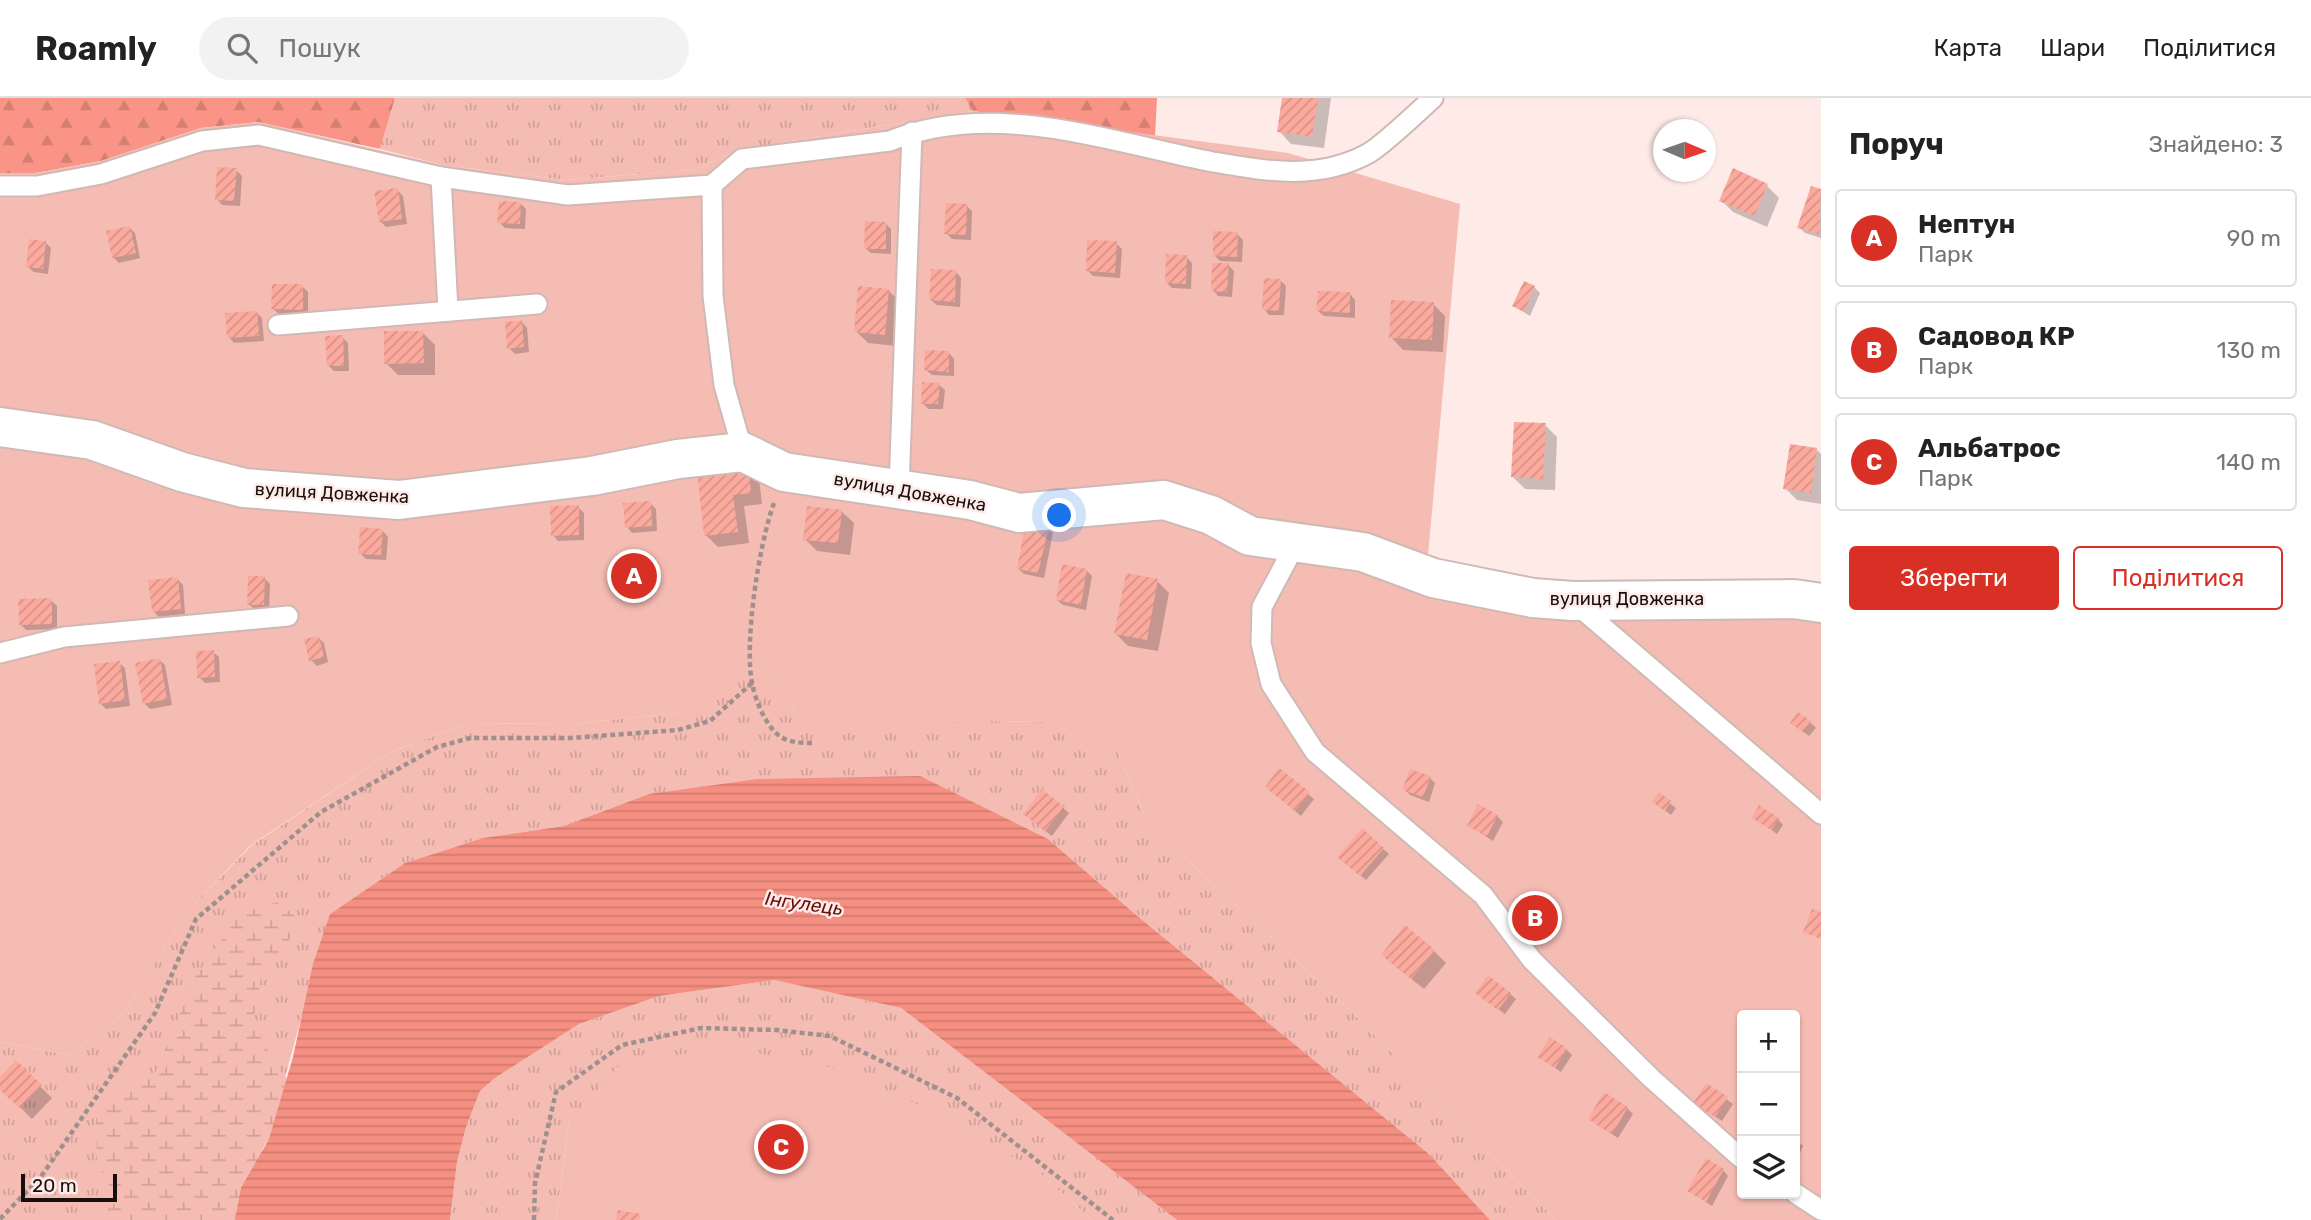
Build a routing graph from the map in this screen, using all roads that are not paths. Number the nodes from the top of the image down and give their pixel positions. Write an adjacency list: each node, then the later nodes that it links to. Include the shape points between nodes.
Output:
1 (1433, 98): 2 (lane, via 1370,153 1310,173 1265,171 973,121)
2 (912, 132): 4 (lane, via 890,141 742,159); 11 (lane)
3 (441, 177): 4 (lane, via 568,195); 5 (lane, via 259,135 202,141 101,174 37,186); 7 (lane)
4 (712, 185): 10 (lane, via 713,296 724,385)
5 (0, 186)
6 (537, 304): 7 (lane)
7 (448, 311): 8 (lane)
8 (278, 325)
9 (0, 427): 10 (street, вулиця Довженка, via 92,440 244,488 399,499 580,478)
10 (743, 452): 11 (street, вулиця Довженка, via 784,472)
11 (899, 489): 12 (street, вулиця Довженка, via 1019,513 1164,500 1212,515 1250,536)
12 (1296, 543): 13 (street, вулиця Довженка, via 1363,552 1433,578 1533,598); 18 (lane, via 1262,607 1261,643 1271,684 1315,752 1483,895 1532,960 1651,1078)
13 (1573, 601): 14 (street, вулиця Довженка, via 1794,599); 17 (lane)
14 (1821, 603)
15 (288, 616): 16 (lane, via 64,638)
16 (0, 653)
17 (1821, 814)
18 (1737, 1155)
19 (1800, 1196): 20 (lane)
20 (1821, 1210)

